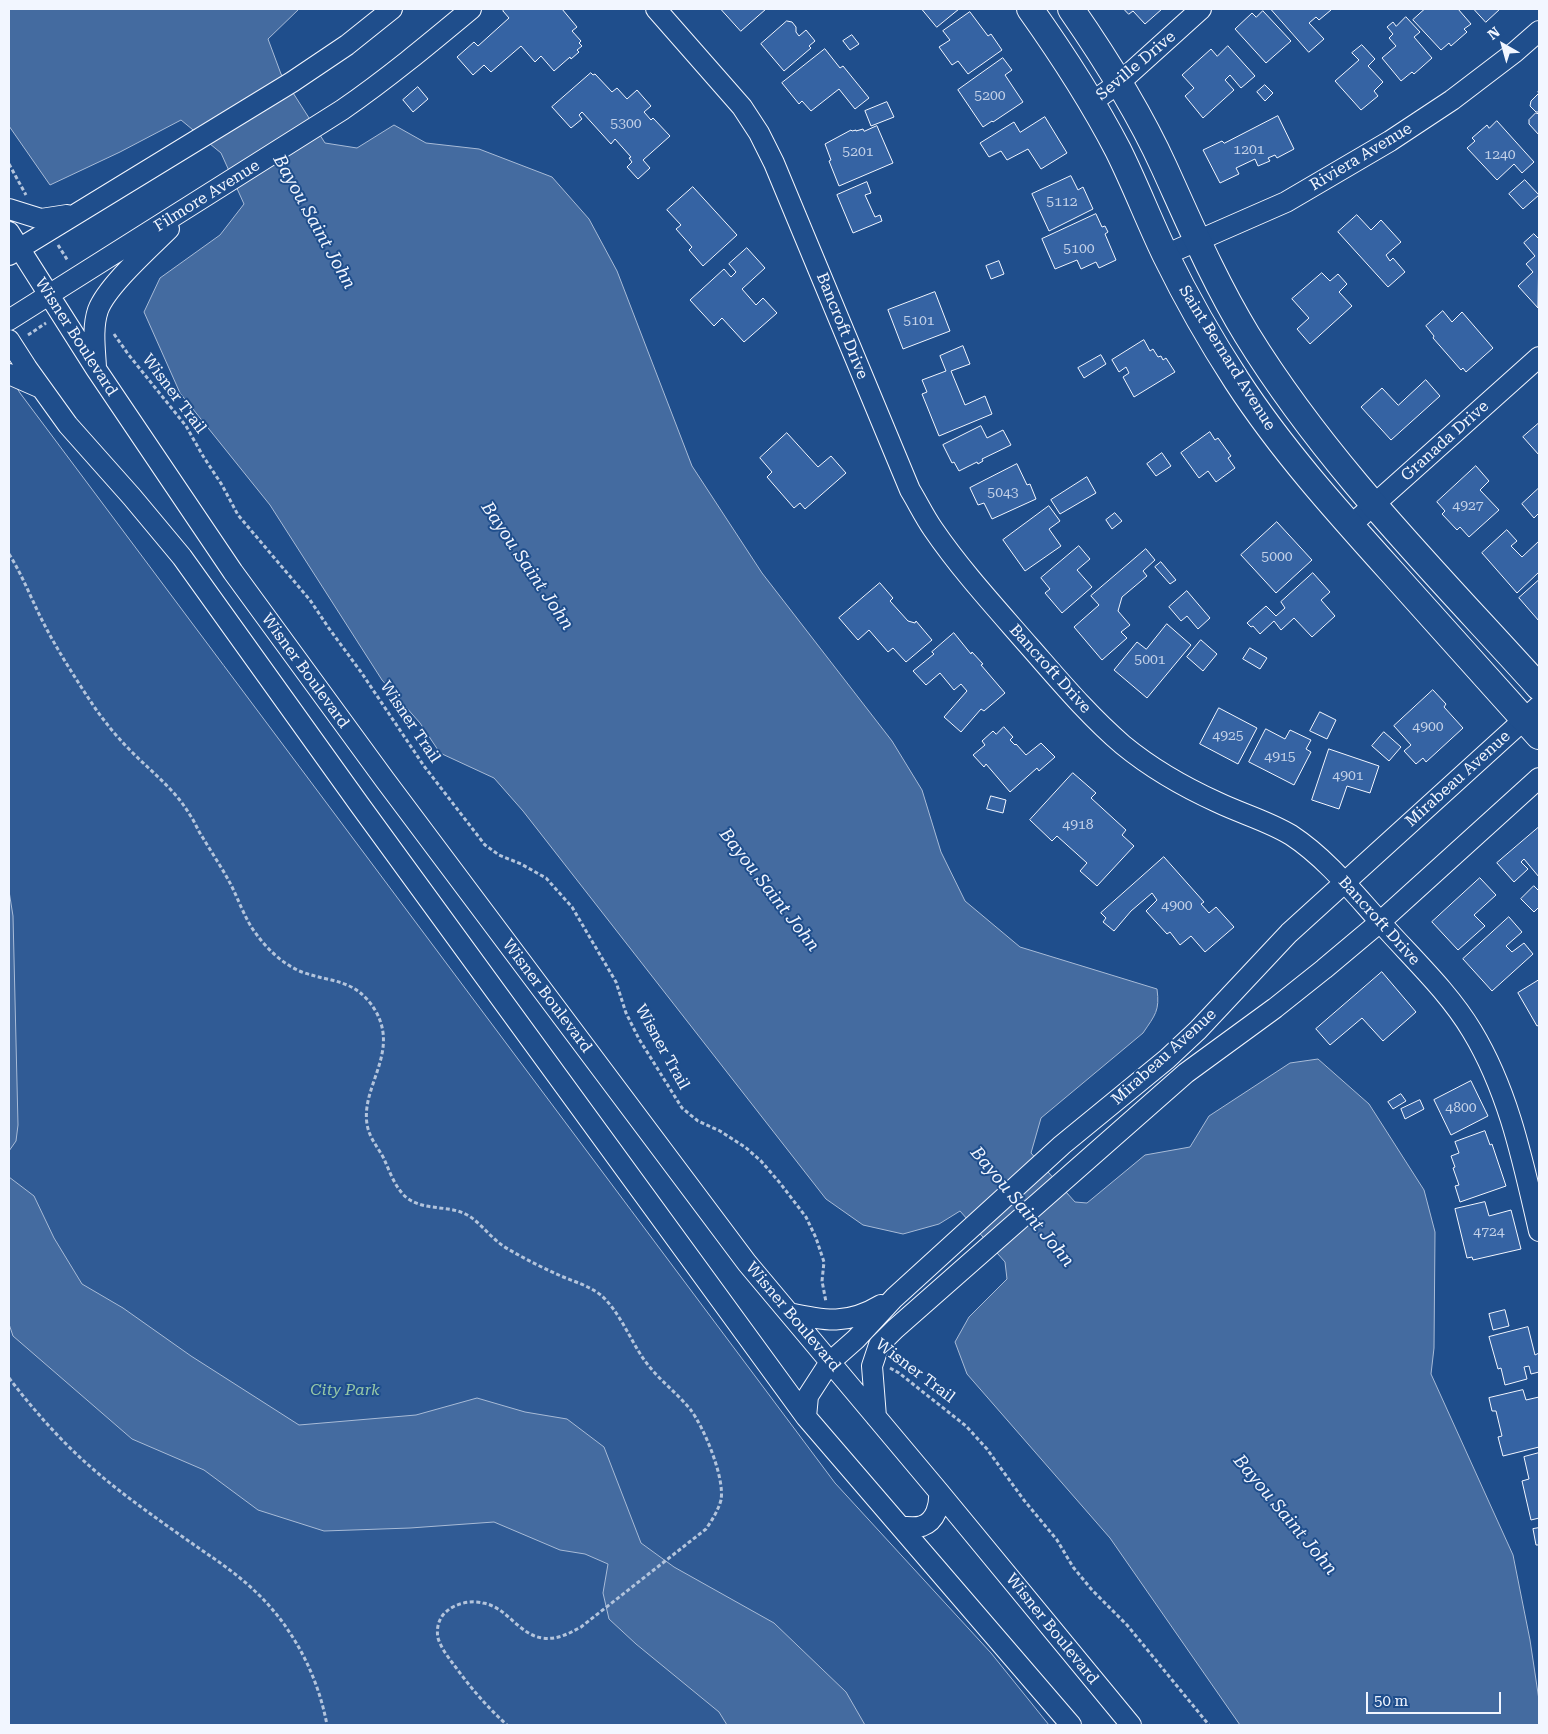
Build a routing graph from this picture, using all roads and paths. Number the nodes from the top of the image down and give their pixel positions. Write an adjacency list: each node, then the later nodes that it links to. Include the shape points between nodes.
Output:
1 (392, 9): 14 (street, via 292,82)
2 (470, 9): 12 (street, Filmore Avenue, via 375,87)
3 (656, 9): 33 (street, Bancroft Drive, via 742,107 759,133 774,162 910,490 932,528 964,570 1092,716 1124,745 1167,776 1291,835)
4 (1030, 9): 9 (main road, Saint Bernard Avenue)
5 (1071, 9): 8 (main road, Saint Bernard Avenue)
6 (1201, 9): 8 (street, Seville Drive)
7 (1539, 31): 15 (street, Riviera Avenue, via 1452,100 1390,141 1286,202)
8 (1119, 83): 9 (street, Seville Drive); 15 (main road, Saint Bernard Avenue, via 1163,164)
9 (1092, 102): 17 (main road, Saint Bernard Avenue, via 1118,150)
10 (9, 164): 11 (path)
11 (27, 196)
12 (192, 205): 18 (street, Filmore Avenue); 24 (street, via 116,283 98,310 94,336)
13 (9, 209): 14 (street, via 41,219)
14 (76, 214): 16 (street)
15 (1197, 241): 17 (street, Riviera Avenue); 27 (main road, Saint Bernard Avenue, via 1213,276 1281,388 1321,442)
16 (12, 245): 18 (street, Wisner Boulevard)
17 (1165, 255): 28 (main road, Saint Bernard Avenue, via 1242,388 1286,449)
18 (48, 295): 19 (street, Filmore Avenue); 24 (street, Wisner Boulevard)
19 (9, 320)
20 (50, 321): 22 (path)
21 (113, 333): 38 (path, Wisner Trail, via 186,426 238,515 310,600 424,766 485,845 546,878 572,907 616,982 639,1039 682,1108 698,1121 745,1147 780,1183 806,1217 824,1262 822,1281 828,1311)
22 (18, 338): 26 (street, Wisner Boulevard)
23 (1539, 357): 27 (street, Granada Drive)
24 (96, 369): 37 (street, Wisner Boulevard, via 233,572 379,772 747,1263)
25 (9, 374): 26 (street)
26 (41, 388): 42 (street, Wisner Boulevard, via 68,425 182,558)
27 (1374, 504): 28 (street, Granada Drive); 30 (main road, Saint Bernard Avenue)
28 (1350, 526): 31 (main road, Saint Bernard Avenue)
29 (9, 554): 47 (path, via 54,644 77,680 114,732 182,802 256,934 284,962 351,987 376,1012 382,1028 382,1048 366,1120 369,1135 398,1188 422,1206 460,1211 472,1217 507,1249 601,1295 645,1361 700,1425 719,1472 721,1498 716,1515 706,1529 672,1558 581,1627 565,1636 540,1638 529,1634 498,1608 470,1602 447,1610 440,1618 437,1630 444,1651 483,1702)
30 (1539, 687)
31 (1534, 721): 33 (street, Mirabeau Avenue)
32 (1539, 778): 34 (street, Mirabeau Avenue)
33 (1344, 882): 34 (street, Bancroft Drive); 36 (street, Mirabeau Avenue, via 1288,933 1198,1030 1062,1145)
34 (1380, 922): 35 (street, Bancroft Drive, via 1446,995 1487,1058 1507,1106); 39 (street, Mirabeau Avenue, via 1282,1002 1186,1073 895,1329 879,1345)
35 (1539, 1231)
36 (894, 1298): 38 (street, via 866,1314); 40 (street, Mirabeau Avenue)
37 (789, 1313): 38 (street); 40 (street, Wisner Boulevard)
38 (838, 1320)
39 (874, 1358): 43 (street, via 872,1379); 50 (path, Wisner Trail, via 924,1391 972,1432 1092,1590 1127,1625)
40 (830, 1362): 42 (street, Mirabeau Avenue, via 808,1396); 43 (street, Wisner Boulevard)
41 (9, 1378): 46 (path, via 49,1426 100,1474 260,1595 299,1648 315,1680)
42 (806, 1416): 45 (street, Wisner Boulevard)
43 (876, 1417): 44 (street, Wisner Boulevard)
44 (939, 1492): 45 (street, via 940,1501 930,1520 922,1526); 49 (street, Wisner Boulevard)
45 (902, 1527): 48 (street, Wisner Boulevard)
46 (327, 1725)
47 (507, 1725)
48 (1071, 1725)
49 (1131, 1725)
50 (1209, 1725)

